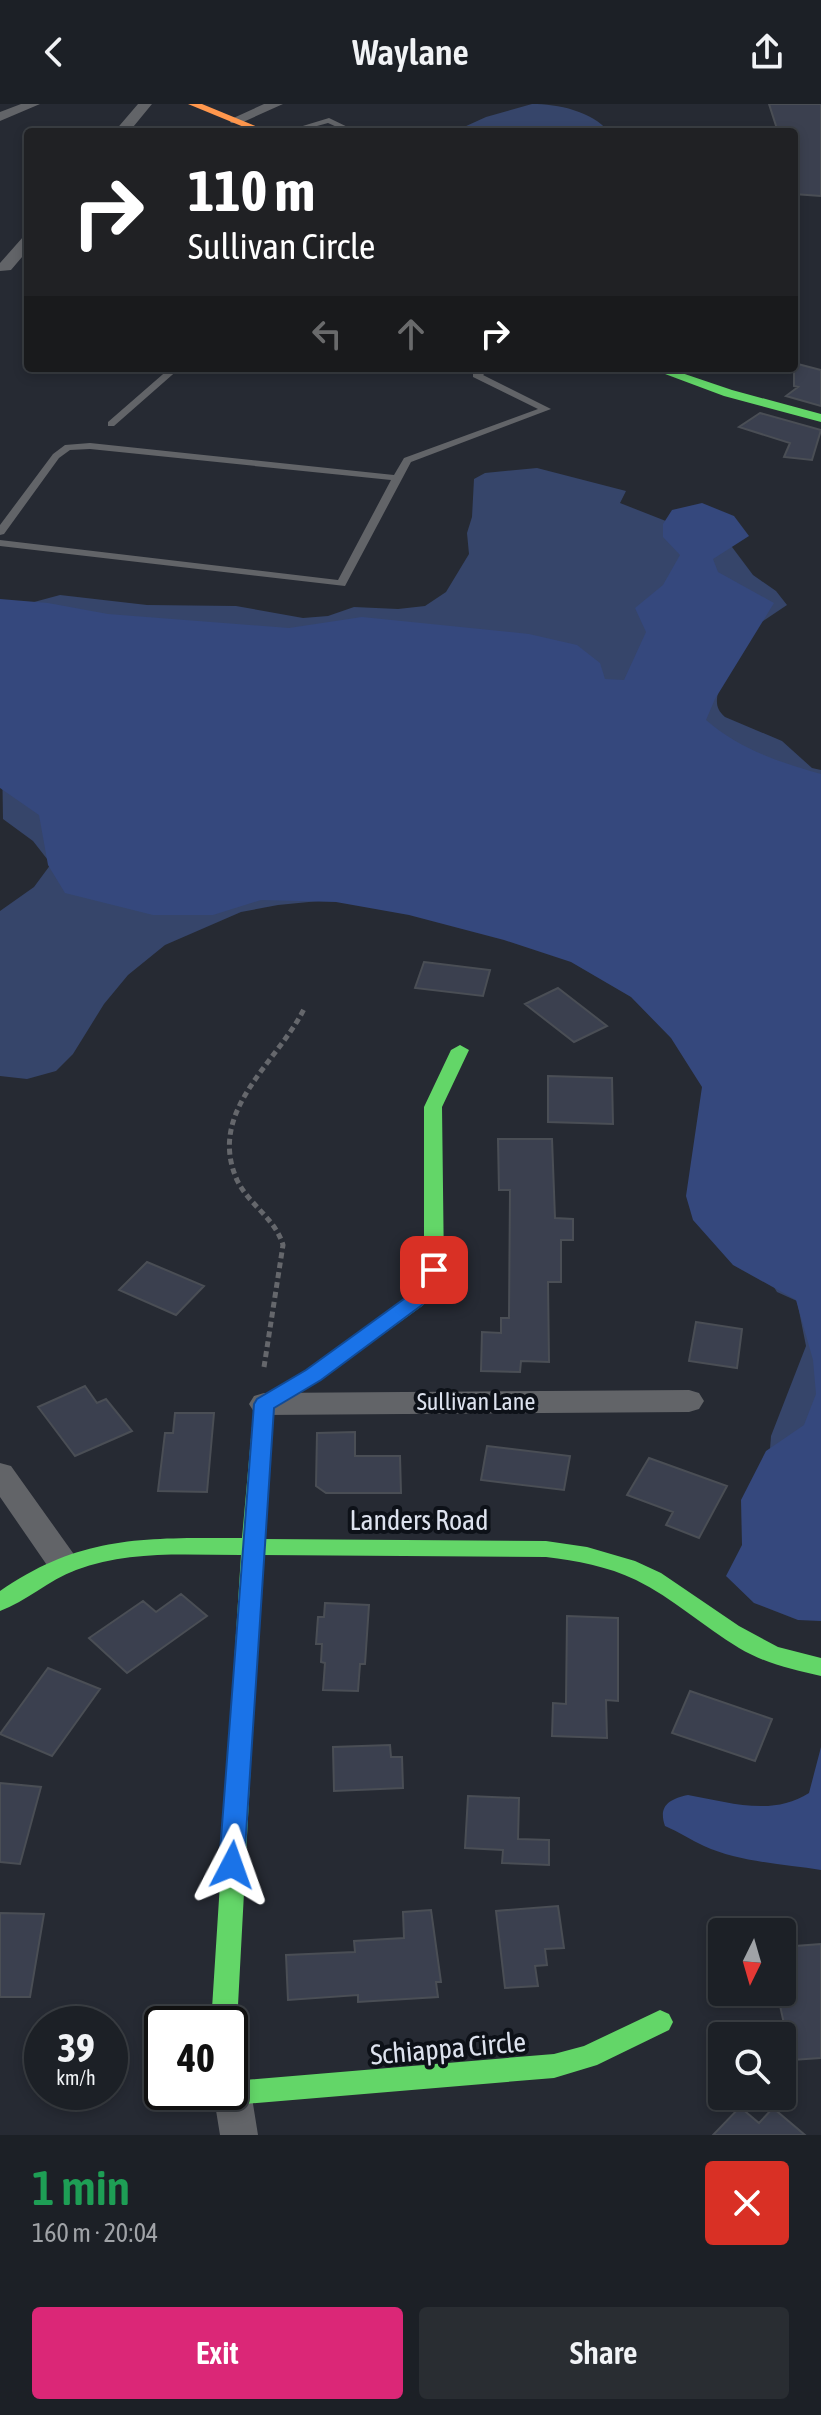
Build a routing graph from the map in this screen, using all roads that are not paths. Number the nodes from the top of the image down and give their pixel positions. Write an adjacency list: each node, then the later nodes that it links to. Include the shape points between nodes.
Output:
1 (33, 104): 5 (street)
2 (145, 104): 7 (street)
3 (193, 104): 6 (street)
4 (276, 104): 6 (street)
5 (0, 117)
6 (236, 120): 8 (street)
7 (124, 128)
8 (255, 128)
9 (301, 128): 10 (lane, via 329,120)
10 (346, 128)
11 (24, 245): 12 (street)
12 (5, 267)
13 (170, 372): 17 (lane)
14 (480, 372): 18 (lane, via 476,375 546,409 407,460)
15 (667, 372): 16 (street)
16 (821, 418)
17 (111, 424)
18 (399, 478): 19 (lane, via 68,447); 20 (lane, via 341,584)
19 (0, 532)
20 (0, 543)
21 (460, 1050): 23 (street, via 434,1102 434,1270 429,1287 313,1375)
22 (689, 1401): 23 (street, Sullivan Lane)
23 (264, 1404): 25 (street)
24 (0, 1474): 26 (street)
25 (252, 1547): 26 (street, Landers Road, via 162,1543); 28 (street, Landers Road, via 571,1552 647,1575 750,1647); 29 (street)
26 (62, 1562): 27 (street, Landers Road)
27 (0, 1602)
28 (821, 1667)
29 (225, 2006)
30 (660, 2022): 31 (street, Schiappa Circle, via 588,2057 554,2066)
31 (248, 2085)
32 (235, 2110): 33 (street)
33 (239, 2135)

